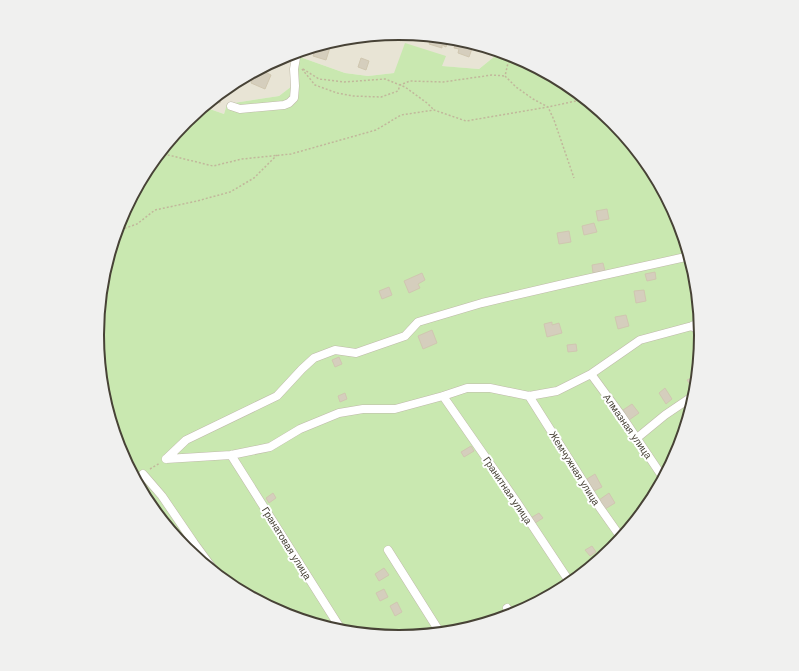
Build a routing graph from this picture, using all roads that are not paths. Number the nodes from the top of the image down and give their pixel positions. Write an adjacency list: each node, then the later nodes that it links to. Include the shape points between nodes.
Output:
1 (296, 59): 2 (street, via 294,98 290,103 240,109)
2 (231, 106)
3 (684, 257): 11 (street, via 482,303 418,322 405,336 356,353 335,350 314,358 277,396 186,440 166,459)
4 (692, 326): 5 (street); 6 (street, via 640,340)
5 (695, 328)
6 (591, 374): 8 (street, via 557,391); 10 (street, Алмазная улица)
7 (443, 396): 8 (street, via 467,388 490,388); 11 (street, via 395,409 363,409 339,413 270,447); 17 (street, Гранитная улица)
8 (529, 396): 14 (street, Жемчужная улица)
9 (688, 400): 10 (street)
10 (637, 438): 13 (street, Алмазная улица)
11 (231, 455): 18 (street, Гранатовая улица)
12 (143, 474): 16 (street, via 162,496)
13 (660, 474)
14 (618, 534)
15 (388, 550): 19 (street)
16 (203, 556)
17 (567, 579)
18 (338, 624)
19 (437, 628)

